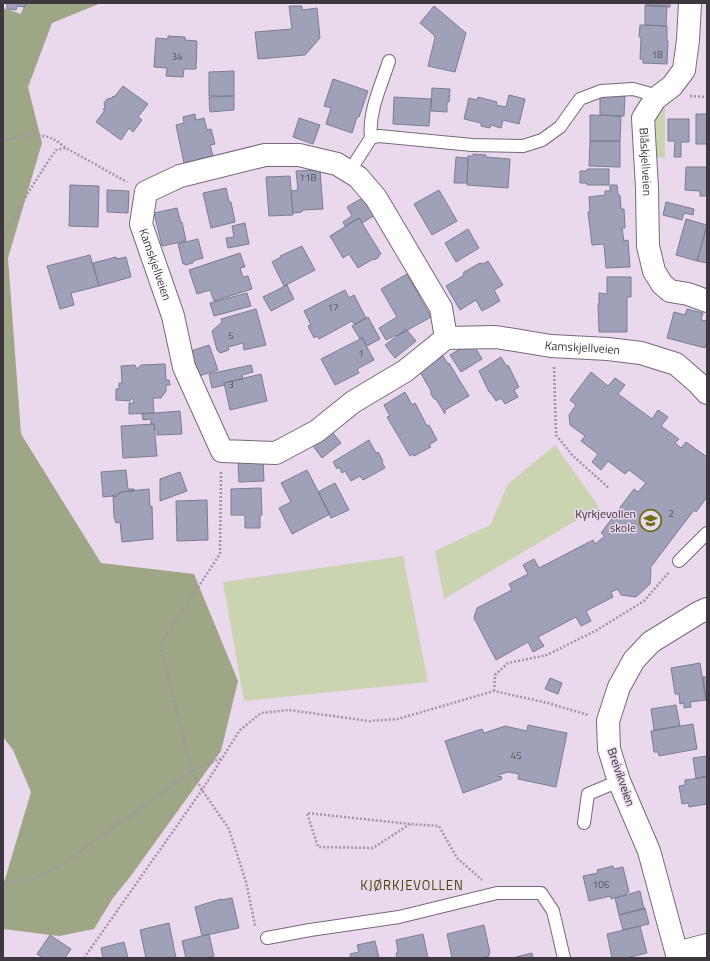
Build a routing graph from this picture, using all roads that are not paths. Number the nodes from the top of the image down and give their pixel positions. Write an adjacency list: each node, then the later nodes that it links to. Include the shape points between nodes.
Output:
1 (690, 3): 3 (street, Blåskjellveien, via 684,70 672,86)
2 (389, 61): 4 (lane, via 373,112 370,129)
3 (658, 96): 4 (lane, via 633,89 601,91 580,99 560,127 542,140 523,146 380,136); 6 (street, Blåskjellveien, via 643,118 648,246 654,271 662,284 670,291)
4 (372, 138): 5 (lane)
5 (349, 172): 7 (street, via 358,177 376,198 396,229 441,308); 7 (street, Kamskjellveien, via 337,164 299,155 265,155 180,176 146,192 141,224 173,316 184,367 222,451 276,453 318,431 353,402 405,371)
6 (707, 301)
7 (446, 338): 8 (street, Kamskjellveien, via 496,337 551,346 608,348 641,353 676,364)
8 (707, 393)
9 (707, 533): 10 (lane)
10 (679, 560)
11 (707, 609): 12 (street, Breivikveien, via 650,642 634,660 619,687 608,721 609,749)
12 (619, 780): 13 (lane, via 588,794); 16 (street, Breivikveien, via 649,851)
13 (584, 823)
14 (267, 938): 17 (lane, via 399,917 497,893 541,893 553,911)
15 (707, 945): 16 (street)
16 (677, 956)
17 (564, 958)

